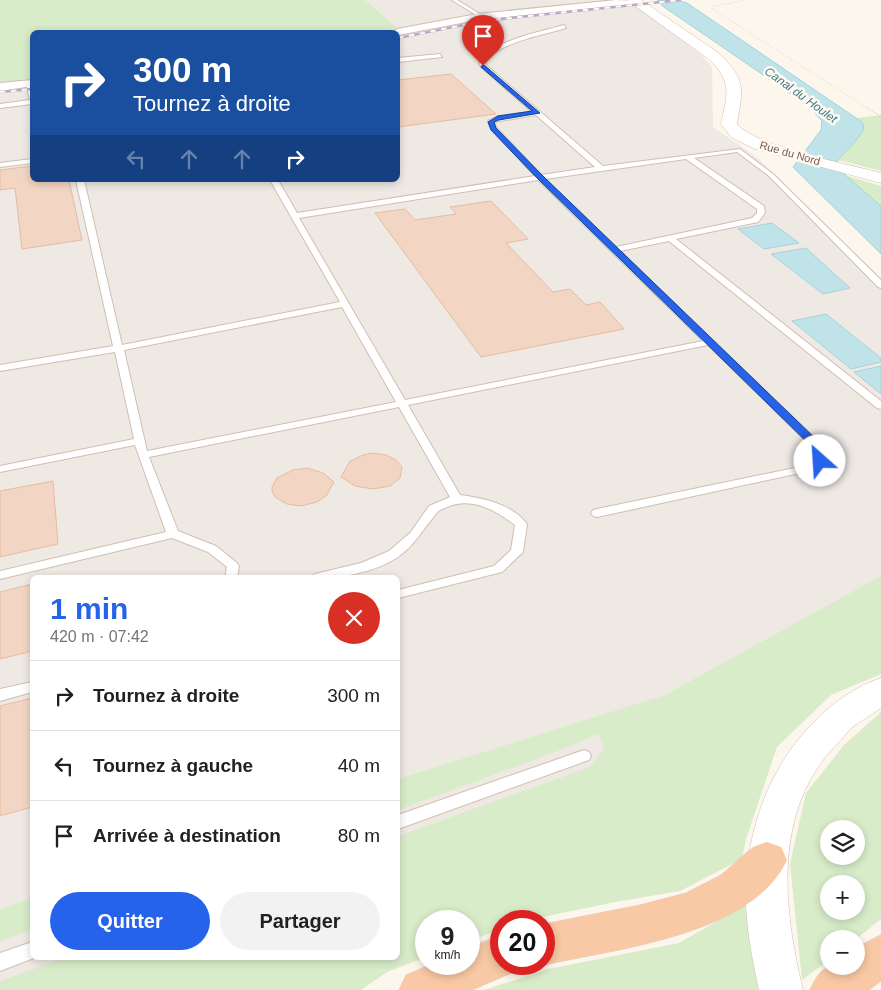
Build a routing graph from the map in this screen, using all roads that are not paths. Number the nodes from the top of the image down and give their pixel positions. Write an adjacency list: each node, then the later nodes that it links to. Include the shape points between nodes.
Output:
1 (454, 0): 3 (lane)
2 (633, 0): 3 (street); 13 (street, Rue du Nord, via 726,68 735,86 729,124)
3 (481, 16): 5 (street)
4 (564, 27): 12 (lane, via 497,49 482,61 483,66)
5 (400, 31)
6 (440, 56): 7 (lane)
7 (400, 60)
8 (30, 83): 9 (street)
9 (0, 87)
10 (30, 100): 11 (lane)
11 (0, 106)
12 (537, 113): 17 (lane); 18 (lane, via 498,118 491,122)
13 (743, 145): 14 (lane); 19 (street, Rue du Nord); 25 (lane)
14 (688, 157): 17 (lane); 23 (lane, via 761,208 761,214 754,220)
15 (30, 161): 16 (lane)
16 (0, 165)
17 (601, 168): 18 (lane)
18 (540, 178): 22 (lane); 24 (lane)
19 (881, 178)
20 (80, 182): 28 (lane)
21 (275, 182): 22 (lane)
22 (295, 216): 26 (lane)
23 (670, 238): 24 (lane); 31 (lane)
24 (615, 250): 27 (lane)
25 (881, 285)
26 (345, 304): 28 (lane); 30 (lane)
27 (710, 342): 30 (lane); 36 (lane, via 818,448 819,466)
28 (119, 348): 29 (lane); 32 (lane)
29 (0, 368)
30 (403, 405): 33 (lane); 35 (lane)
31 (881, 406)
32 (140, 441): 33 (lane); 34 (lane)
33 (143, 455): 37 (lane)
34 (0, 469)
35 (456, 498): 40 (lane, via 433,508 415,535 393,554 364,567); 41 (lane, via 485,502 521,524 517,552 498,570)
36 (597, 513)
37 (173, 534): 38 (lane); 39 (lane, via 212,549 234,566)
38 (0, 575)
39 (232, 575)
40 (328, 575)
41 (400, 594)
42 (30, 688): 44 (lane)
43 (881, 691): 47 (street, via 843,714 804,755 780,802)
44 (0, 696)
45 (584, 756): 46 (lane)
46 (400, 821)
47 (767, 860): 48 (highway, via 731,892 688,912); 54 (street, via 767,918)
48 (555, 942)
49 (30, 951): 52 (lane)
50 (877, 959): 55 (highway)
51 (490, 961): 53 (highway)
52 (0, 962)
53 (422, 990)
54 (781, 990)
55 (832, 990)

